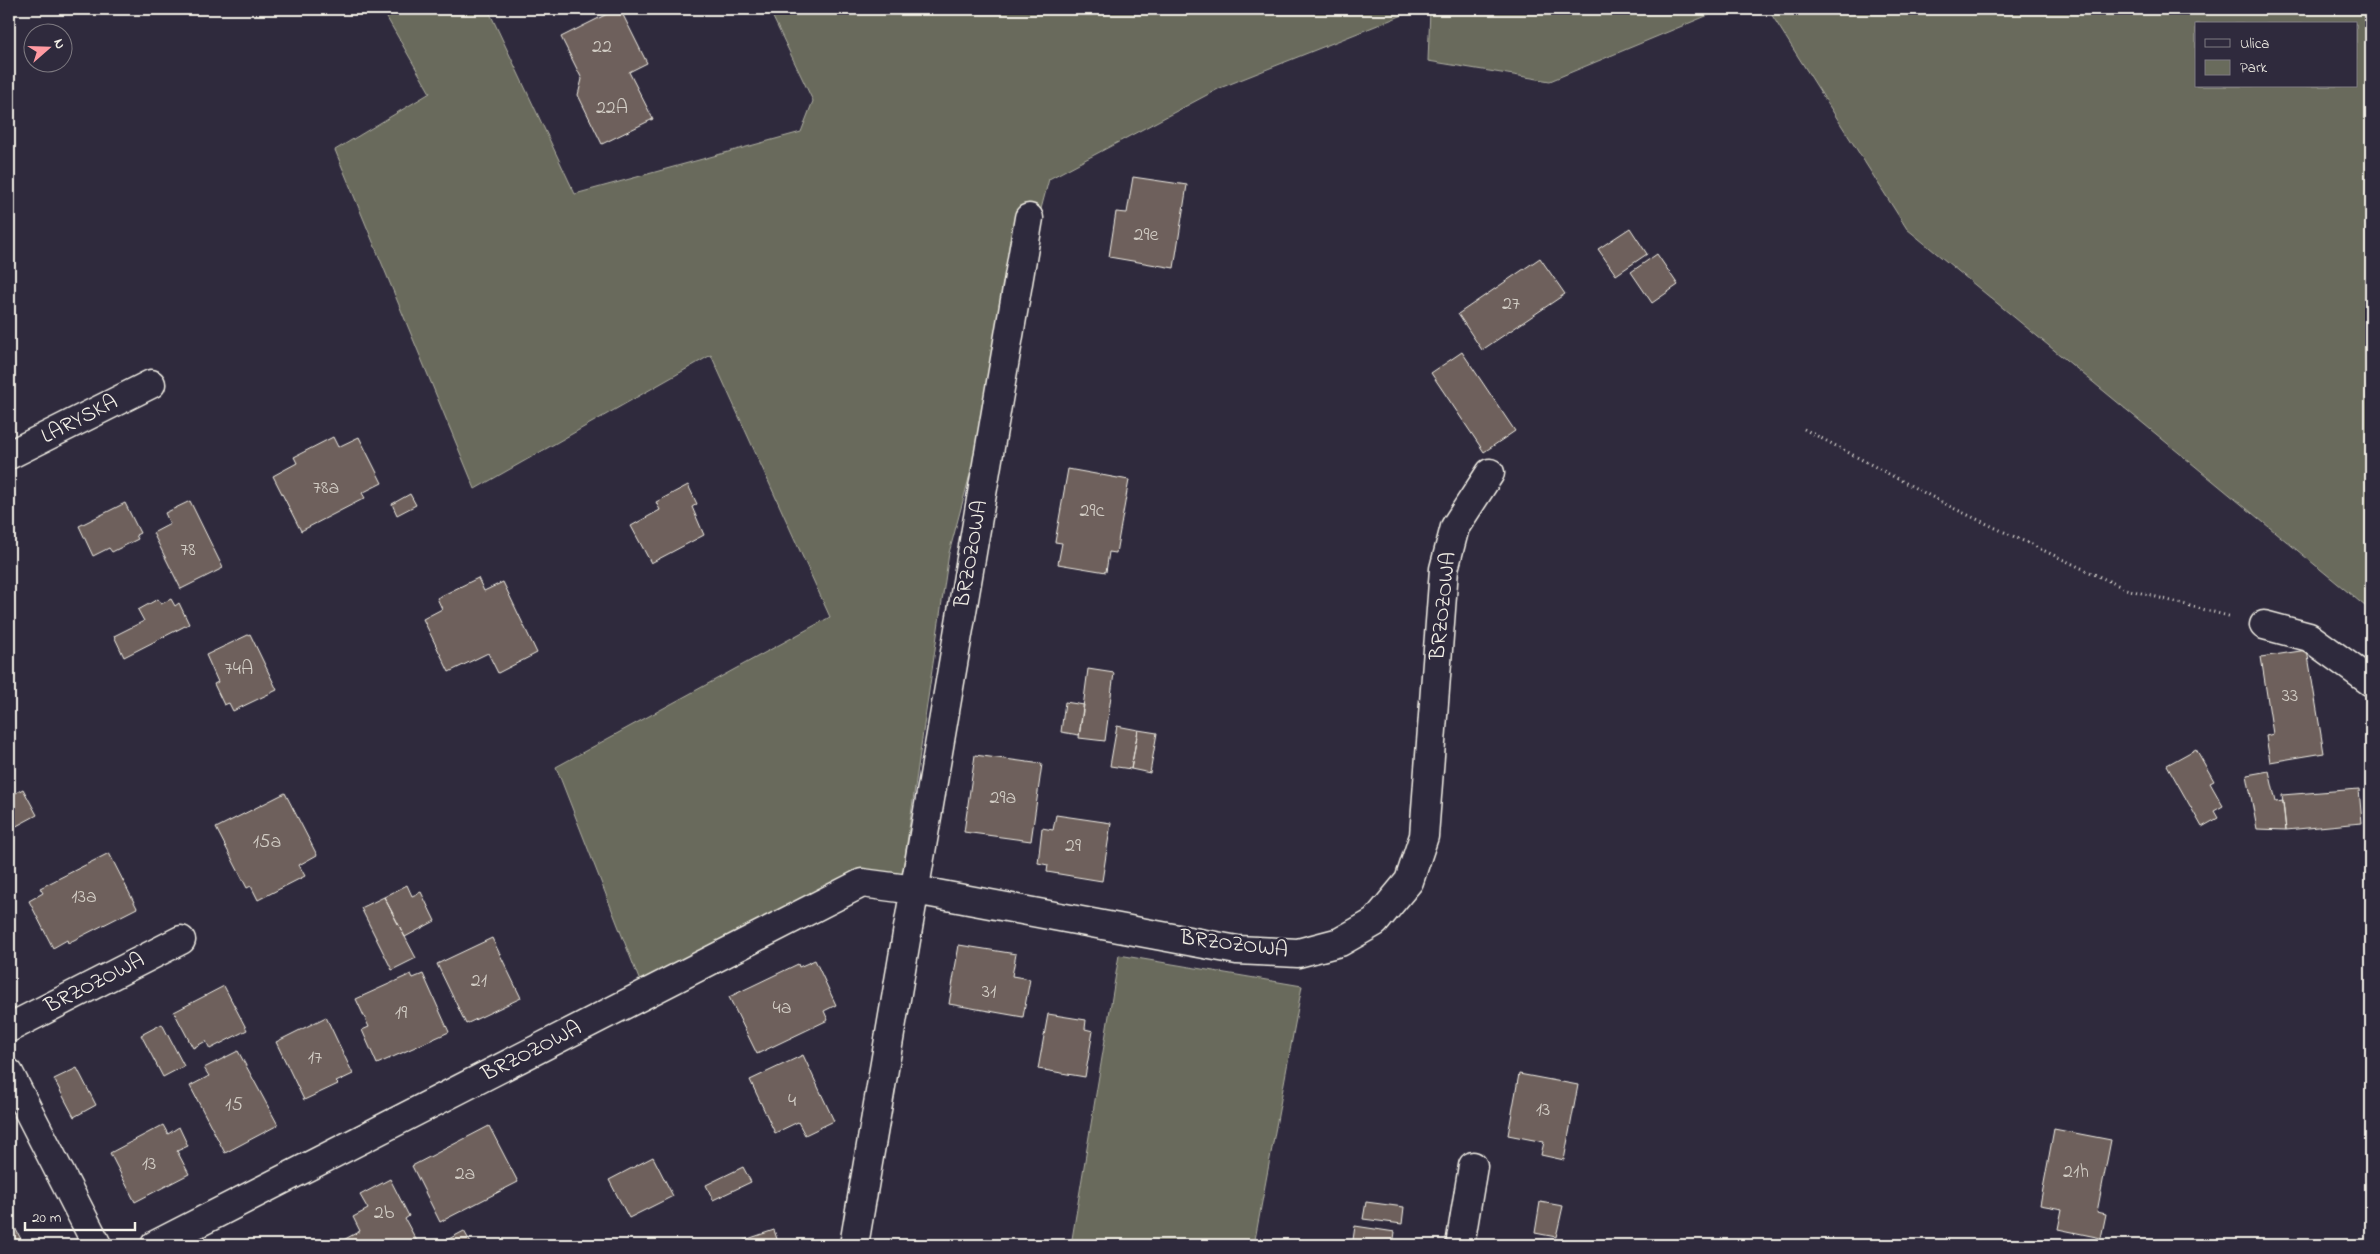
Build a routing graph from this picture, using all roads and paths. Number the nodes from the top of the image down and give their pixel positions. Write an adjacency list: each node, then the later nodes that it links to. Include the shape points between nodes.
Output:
1 (1029, 218): 8 (street, BRZOZOWA)
2 (151, 384): 4 (street, LARYSKA)
3 (1804, 429): 6 (path, via 1953,508 2126,588)
4 (9, 455)
5 (1490, 473): 8 (street, BRZOZOWA, via 1455,527 1444,569 1424,836 1409,881 1375,922 1340,942 1298,953 1237,950)
6 (2264, 625): 7 (street, via 2309,637)
7 (2371, 682)
8 (915, 890): 14 (street, BRZOZOWA, via 862,883); 15 (street, BRZOZOWA)
9 (180, 940): 10 (street, BRZOZOWA)
10 (9, 1028)
11 (9, 1073): 13 (street)
12 (1473, 1166): 16 (street)
13 (97, 1245)
14 (155, 1245)
15 (854, 1245)
16 (1460, 1245)

